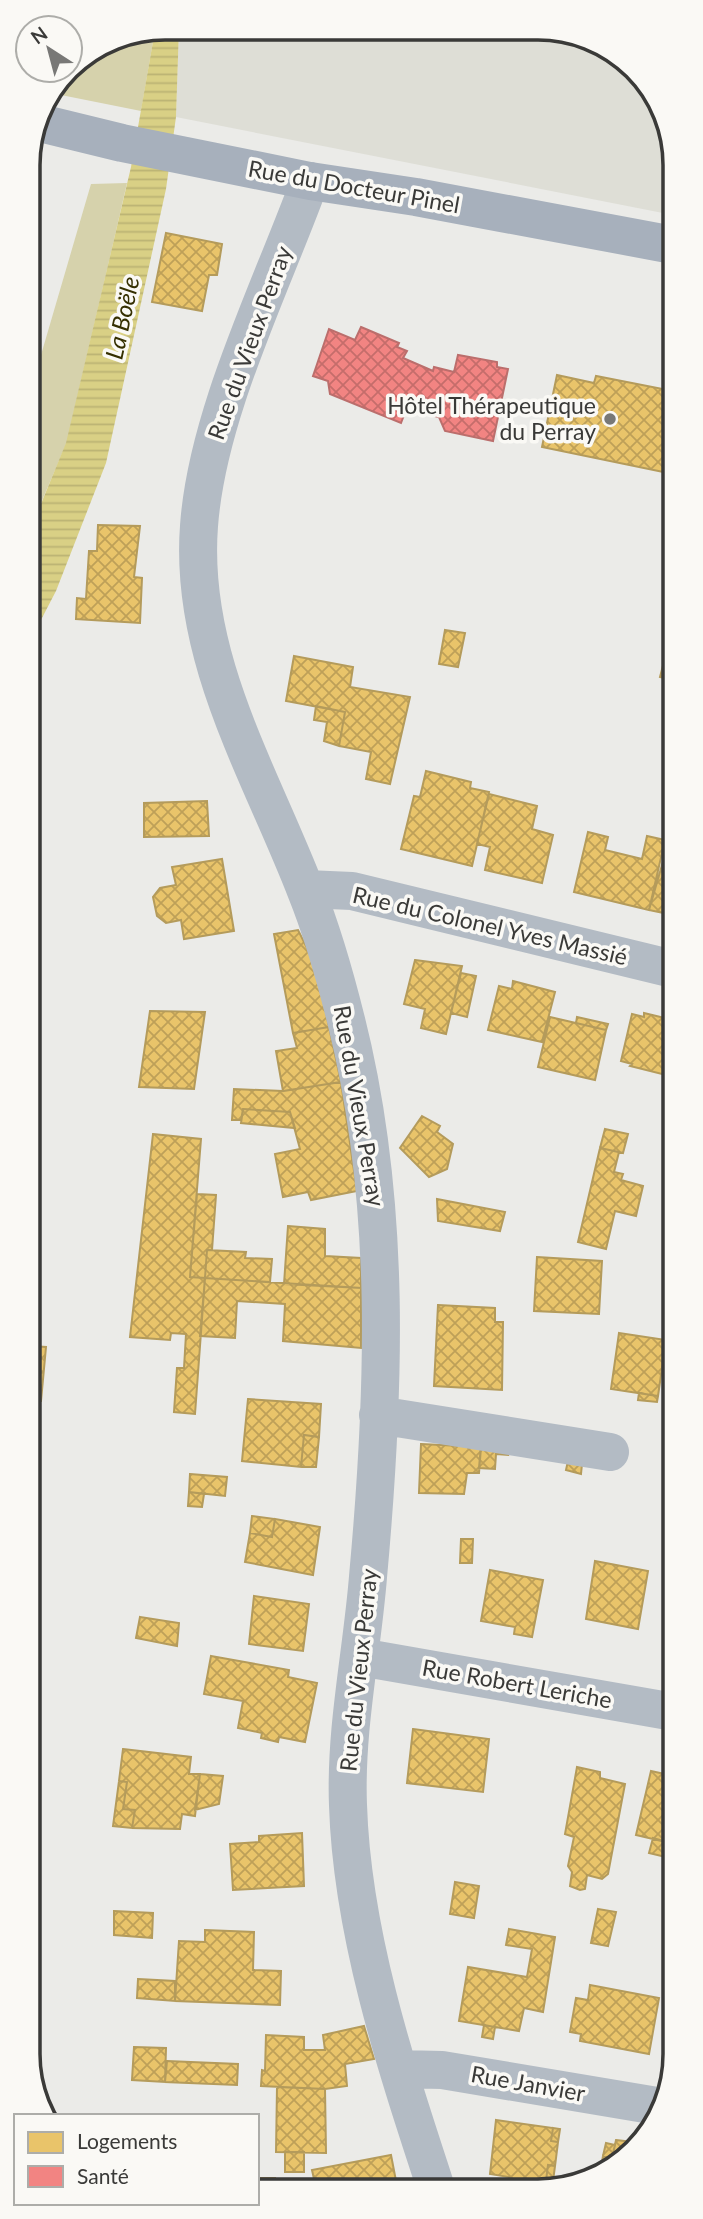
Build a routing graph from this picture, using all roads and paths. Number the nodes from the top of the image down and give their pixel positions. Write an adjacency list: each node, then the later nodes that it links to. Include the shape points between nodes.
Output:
1 (47, 125): 2 (main road, Rue du Docteur Pinel)
2 (310, 181): 3 (main road, Rue du Docteur Pinel); 4 (street, Rue du Vieux Perray, via 231,384 209,457 198,527 200,600 211,657 242,742)
3 (663, 243)
4 (306, 889): 5 (street, Rue du Colonel Yves Massié, via 352,891); 6 (street, Rue du Vieux Perray, via 348,1027 379,1208)
5 (663, 966)
6 (379, 1415): 7 (street); 8 (street, Rue du Vieux Perray)
7 (610, 1452)
8 (360, 1657): 9 (street, Rue Robert Leriche); 10 (street, Rue du Vieux Perray, via 348,1769 355,1896)
9 (662, 1710)
10 (399, 2069): 11 (street, Rue Janvier, via 442,2070); 12 (street, Rue du Vieux Perray)
11 (651, 2105)
12 (433, 2179)

